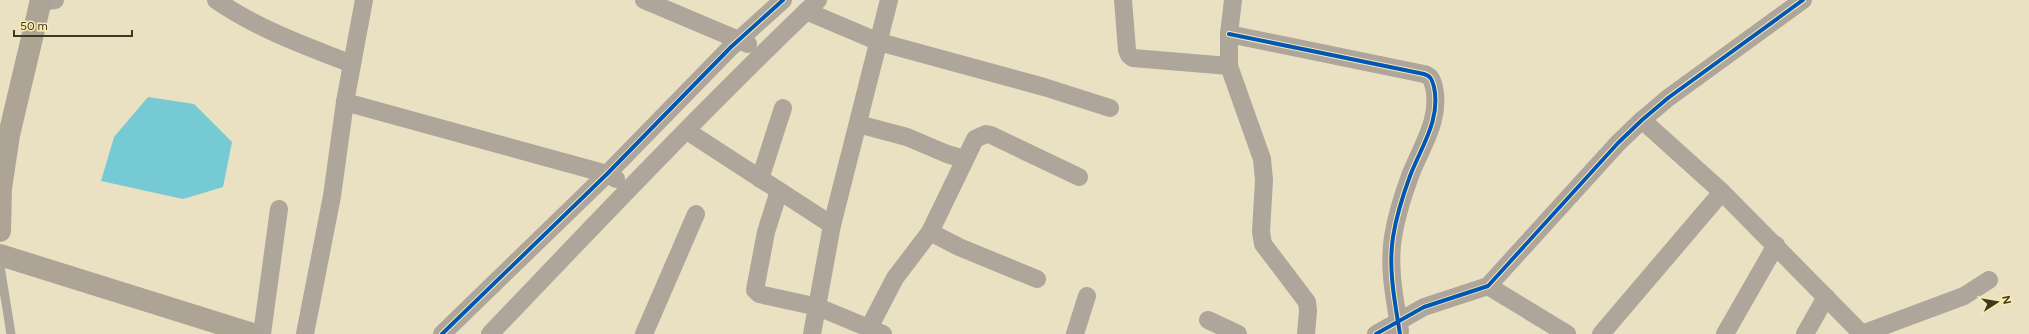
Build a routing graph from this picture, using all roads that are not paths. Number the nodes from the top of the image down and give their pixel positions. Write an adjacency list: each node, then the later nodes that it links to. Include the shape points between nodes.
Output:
1 (216, 0): 14 (street, via 240,17 271,32)
2 (364, 0): 14 (street)
3 (644, 0): 13 (street)
4 (784, 0): 13 (street)
5 (889, 0): 12 (street)
6 (1123, 0): 15 (street, via 1127,50 1133,58)
7 (1233, 0): 11 (street)
8 (1803, 0): 19 (street, via 1668,98)
9 (45, 1): 31 (street, via 9,135 1,188)
10 (815, 3): 12 (street); 13 (street)
11 (1229, 34): 15 (street); 43 (street, via 1429,75 1432,80 1435,95 1431,126 1410,175 1392,242 1393,280)
12 (879, 42): 18 (street, via 1044,87); 20 (street)
13 (752, 46): 21 (street); 25 (street)
14 (352, 64): 16 (street)
15 (1228, 66): 55 (street, via 1262,159 1263,244 1306,302)
16 (345, 102): 25 (street); 48 (street, via 332,196)
17 (784, 108): 24 (street)
18 (1110, 108)
19 (1642, 120): 27 (street); 38 (street)
20 (858, 124): 22 (street, via 907,137); 30 (street)
21 (687, 131): 24 (street); 25 (street)
22 (964, 159): 23 (street, via 975,139 986,134); 32 (street)
23 (1079, 177)
24 (760, 179): 26 (street)
25 (619, 181): 49 (street); 50 (street)
26 (779, 191): 30 (street); 41 (street, via 766,232 755,290 759,294)
27 (1722, 192): 33 (street); 58 (street)
28 (279, 209): 47 (street)
29 (696, 214): 51 (street)
30 (832, 225): 41 (street)
31 (0, 231)
32 (930, 232): 36 (street); 44 (street, via 895,278)
33 (1776, 245): 40 (street); 59 (street)
34 (0, 255): 46 (street)
35 (0, 266): 45 (lane)
36 (1036, 279)
37 (1989, 280): 61 (street, via 1964,296)
38 (1488, 286): 43 (street, via 1424,307); 57 (street)
39 (1087, 296): 53 (street)
40 (1826, 297): 60 (street); 61 (street)
41 (818, 307): 44 (street); 52 (street)
42 (1208, 320): 54 (street)
43 (1399, 328): 56 (street)
44 (876, 331)
45 (11, 334)
46 (253, 334)
47 (262, 334)
48 (305, 334)
49 (442, 334)
50 (490, 334)
51 (644, 334)
52 (812, 334)
53 (1075, 334)
54 (1238, 334)
55 (1306, 334)
56 (1376, 334)
57 (1567, 334)
58 (1601, 334)
59 (1726, 334)
60 (1805, 334)
61 (1862, 334)

